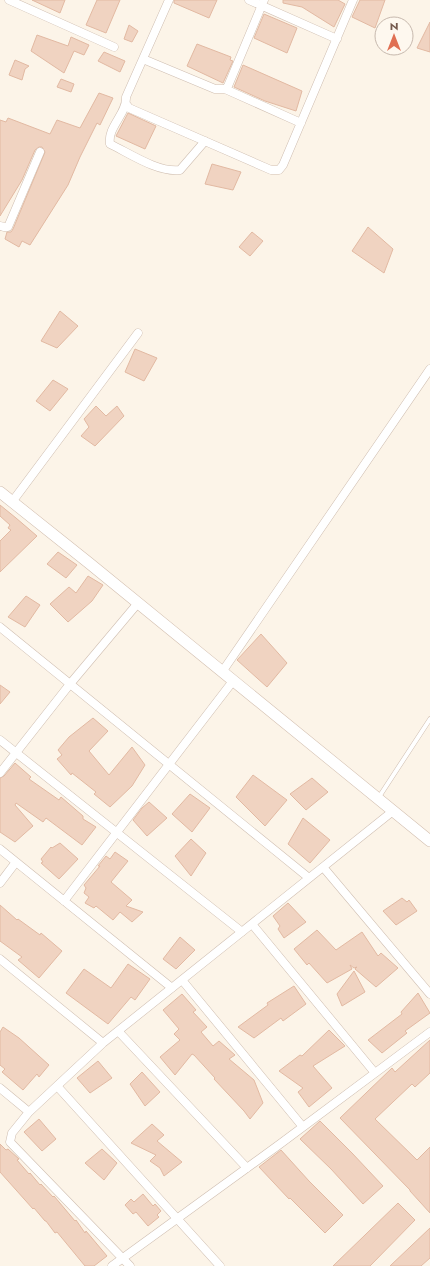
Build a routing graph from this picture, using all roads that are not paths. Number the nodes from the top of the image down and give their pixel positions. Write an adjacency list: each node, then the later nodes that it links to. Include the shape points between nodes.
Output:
1 (9, 0): 7 (street)
2 (169, 0): 8 (street)
3 (249, 0): 5 (street)
4 (353, 0): 6 (street)
5 (263, 3): 6 (street); 9 (street)
6 (336, 39): 11 (street)
7 (114, 47)
8 (143, 59): 9 (street, via 215,89); 10 (street, via 126,97)
9 (225, 89): 11 (street)
10 (126, 104): 12 (street, via 129,108); 12 (street, via 109,135 110,144 159,168 180,170)
11 (301, 123): 12 (street, via 279,170 271,170)
12 (205, 141)
13 (40, 152): 14 (street, via 8,227)
14 (0, 226)
15 (138, 333): 18 (street)
16 (430, 369): 21 (street)
17 (0, 492): 18 (main road)
18 (12, 502): 19 (main road)
19 (138, 603): 21 (main road); 23 (street)
20 (0, 627): 23 (street)
21 (222, 672): 22 (main road)
22 (233, 681): 27 (street); 29 (main road)
23 (70, 684): 26 (street); 27 (street)
24 (430, 719): 29 (lane)
25 (0, 740): 26 (street)
26 (16, 753): 28 (street); 31 (street)
27 (169, 764): 31 (street); 36 (street)
28 (0, 773)
29 (378, 799): 30 (main road)
30 (393, 812): 32 (main road); 35 (street)
31 (116, 832): 38 (street); 40 (street)
32 (429, 837)
33 (0, 849): 34 (street)
34 (16, 862): 37 (street); 38 (street)
35 (323, 867): 36 (street); 44 (street)
36 (309, 878): 39 (street)
37 (0, 883)
38 (64, 901): 43 (street)
39 (252, 924): 40 (street); 48 (street)
40 (242, 932): 42 (street)
41 (0, 959): 47 (street)
42 (182, 980): 43 (street); 52 (street)
43 (172, 988): 45 (street)
44 (430, 994)
45 (118, 1031): 47 (street); 53 (street)
46 (430, 1032): 48 (street)
47 (103, 1043): 49 (street)
48 (375, 1073): 52 (street)
49 (57, 1086): 51 (street); 54 (street)
50 (0, 1088): 51 (street)
51 (29, 1112): 55 (street, via 12,1133 10,1142)
52 (303, 1127): 53 (street)
53 (247, 1168): 54 (street)
54 (177, 1219): 55 (street); 58 (street)
55 (123, 1258): 56 (street); 57 (street)
56 (112, 1266)
57 (130, 1266)
58 (220, 1266)

